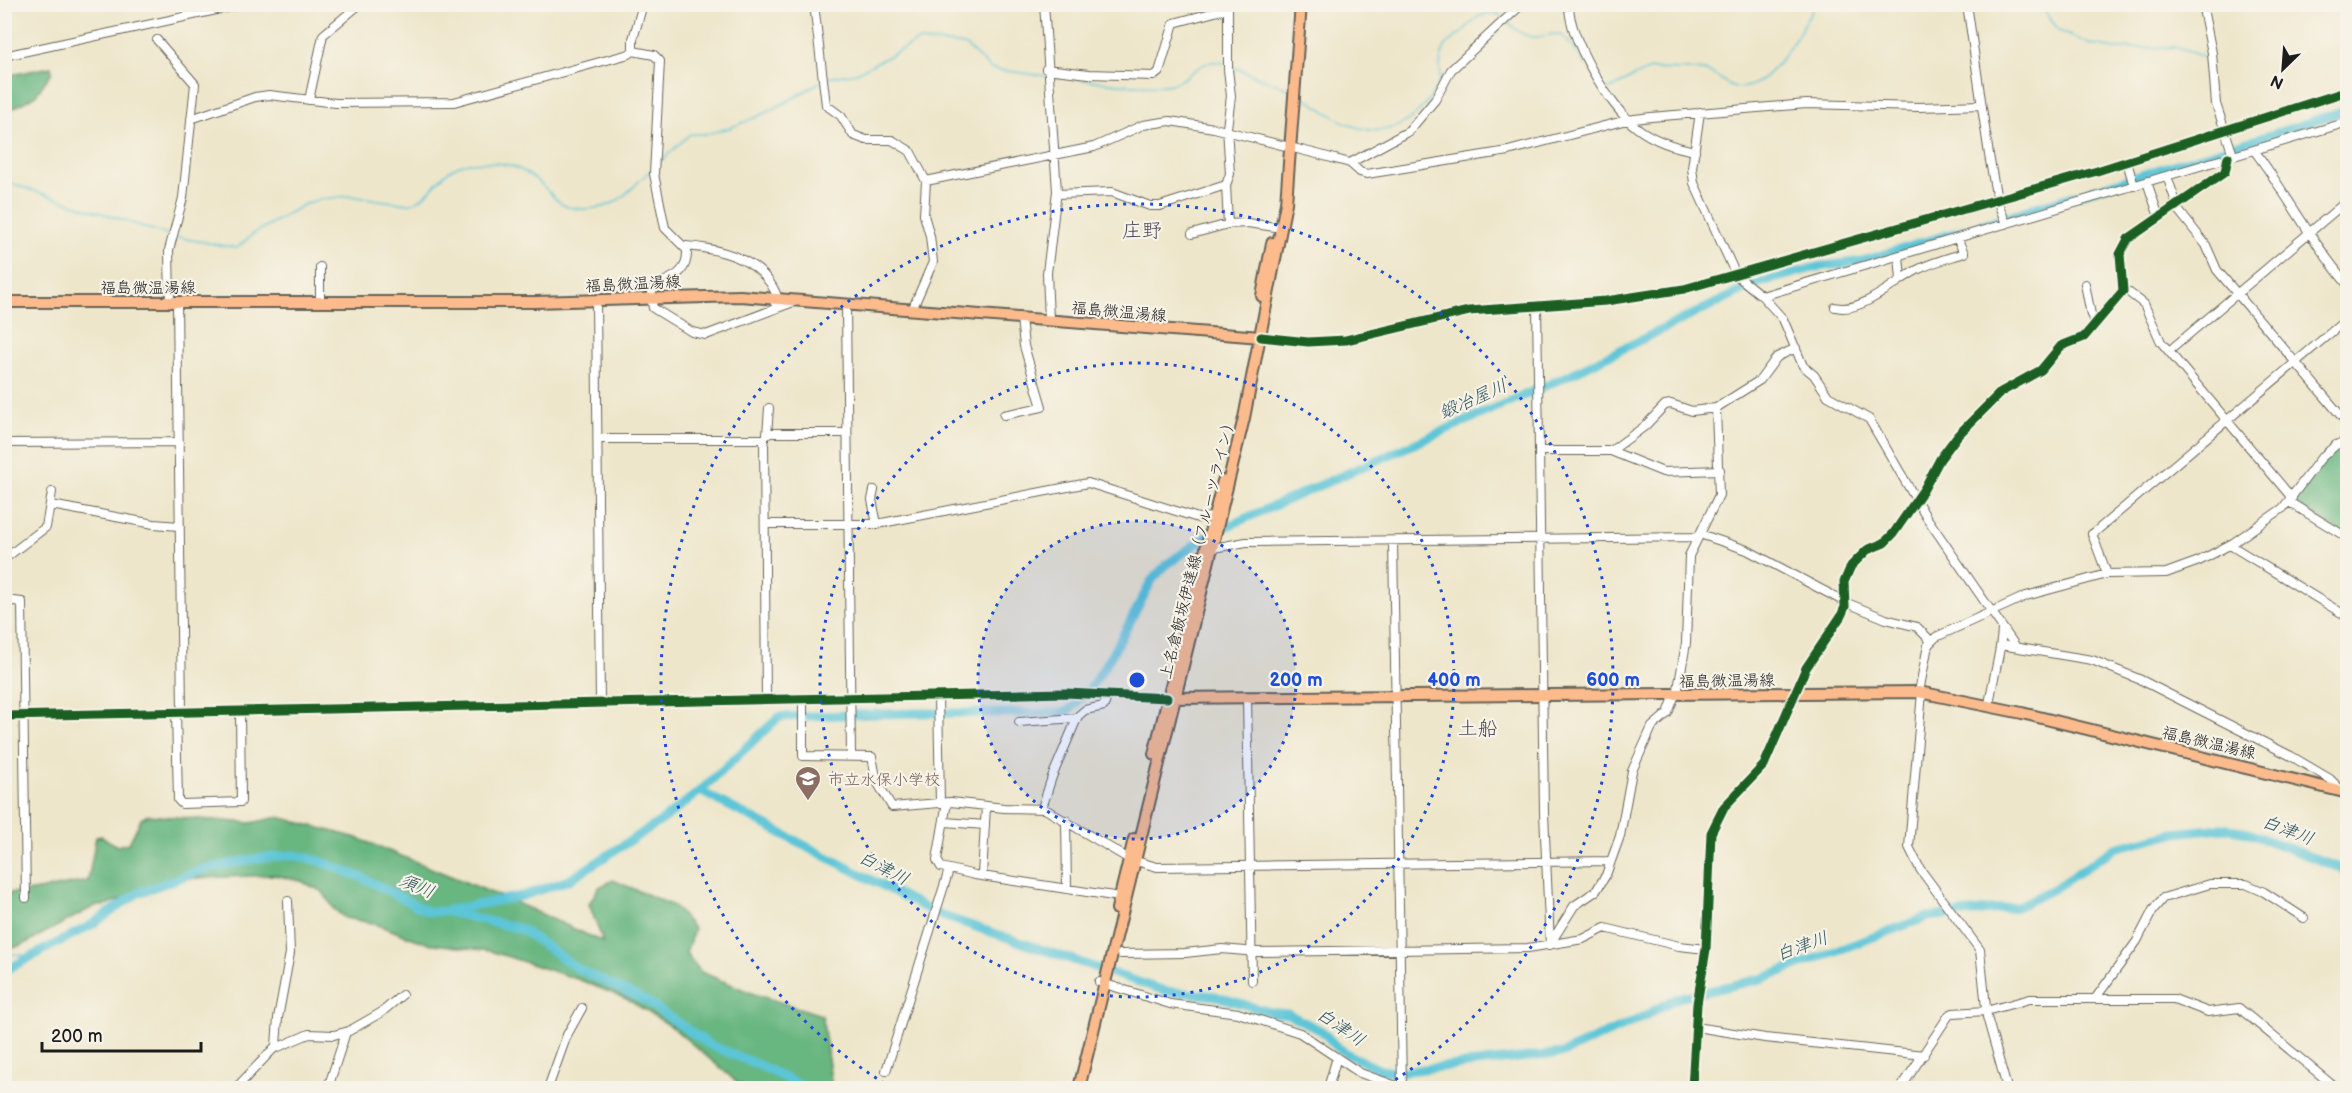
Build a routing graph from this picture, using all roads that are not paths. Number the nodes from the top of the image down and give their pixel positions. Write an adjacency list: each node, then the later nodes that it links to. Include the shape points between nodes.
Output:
1 (244, 4): 15 (street)
2 (360, 4): 18 (street, via 323,35)
3 (643, 4): 14 (street)
4 (814, 4): 34 (street, via 826,105 841,116 853,135 866,140 892,140 910,152)
5 (1044, 4): 16 (street)
6 (1295, 4): 26 (main road, 上名倉飯坂伊達線（フルーツライン）)
7 (1302, 4): 26 (main road, 上名倉飯坂伊達線（フルーツライン）)
8 (1522, 4): 31 (street, via 1451,70 1435,100 1409,131)
9 (1569, 4): 22 (street, via 1579,44 1609,97)
10 (1967, 4): 19 (street)
11 (2202, 4): 25 (street, via 2212,53 2216,104)
12 (1228, 6): 16 (street, via 1174,23 1159,72 1154,76); 24 (street)
13 (156, 40): 21 (street, via 195,81)
14 (633, 51): 18 (street, via 454,102 403,105); 49 (street, via 659,58 654,174 665,228 674,240)
15 (4, 56)
16 (1046, 69): 29 (street)
17 (2348, 91): 25 (street)
18 (309, 100): 21 (street, via 255,97)
19 (1981, 105): 20 (street, via 1806,104); 40 (street)
20 (1700, 112): 22 (street); 28 (street)
21 (191, 119): 64 (street, via 183,198 169,250)
22 (1628, 120): 28 (street, via 1663,143); 31 (street, via 1508,151 1426,165 1367,174)
23 (2348, 122): 27 (street)
24 (1228, 132): 26 (street); 29 (street, via 1163,121 1143,125 1105,144); 37 (street, via 1230,174)
25 (2226, 135): 30 (street); 32 (street)
26 (1288, 148): 31 (street); 45 (main road, 上名倉飯坂伊達線（フルーツライン）); 75 (main road, 上名倉飯坂伊達線（フルーツライン）, via 1286,203)
27 (2254, 150): 30 (street); 47 (street, via 2280,184)
28 (1695, 151): 52 (street, via 1694,183)
29 (1053, 154): 34 (street); 38 (street)
30 (2231, 155): 33 (street); 41 (street, via 2224,172)
31 (1350, 163)
32 (2128, 165): 36 (street); 40 (street)
33 (2167, 176): 35 (street); 41 (street)
34 (926, 181): 70 (street, via 924,215 933,262)
35 (2147, 182): 36 (street); 42 (street)
36 (2133, 184): 43 (street)
37 (1226, 185): 38 (street, via 1160,207 1112,192); 44 (street)
38 (1057, 194): 73 (street, via 1047,278)
39 (2348, 200): 47 (street)
40 (1999, 203): 43 (street); 52 (street)
41 (2178, 204): 42 (street); 57 (street, via 2187,223 2208,248 2217,270)
42 (2158, 217): 56 (street, via 2122,245)
43 (2005, 223): 48 (street)
44 (1228, 224): 45 (street); 46 (street)
45 (1275, 226): 75 (main road, 上名倉飯坂伊達線（フルーツライン）)
46 (1192, 234)
47 (2309, 234): 55 (street); 57 (street)
48 (1958, 238): 50 (street); 53 (street, via 1964,253)
49 (686, 246): 59 (street, via 686,265 676,277 653,286); 60 (street, via 718,251 750,263 766,275)
50 (1899, 256): 53 (street); 58 (street)
51 (320, 267): 65 (street)
52 (1739, 279): 58 (street); 67 (street, via 1655,295)
53 (1902, 279): 68 (street, via 1885,292 1861,302)
54 (2085, 284): 74 (street, via 2091,315)
55 (2348, 285)
56 (2123, 288): 74 (street); 77 (street, via 2148,310)
57 (2237, 293): 77 (street); 78 (street)
58 (1759, 294): 76 (street, via 1783,319)
59 (651, 297): 60 (main road, 福島微温湯線); 61 (main road, 福島微温湯線); 69 (street, via 653,308 706,336)
60 (778, 299): 62 (main road, 福島微温湯線); 69 (street)
61 (596, 300): 65 (main road, 福島微温湯線); 86 (street)
62 (798, 300): 66 (main road, 福島微温湯線); 69 (street)
63 (4, 302): 64 (main road, 福島微温湯線)
64 (173, 302): 65 (main road, 福島微温湯線); 88 (street)
65 (320, 302)
66 (846, 305): 70 (main road, 福島微温湯線); 84 (street)
67 (1537, 305): 75 (street, via 1452,314 1346,340 1308,342); 90 (street)
68 (1834, 307)
69 (771, 309)
70 (912, 310): 71 (main road, 福島微温湯線)
71 (1021, 318): 73 (main road, 福島微温湯線); 81 (street, via 1024,346 1042,408)
72 (2348, 318): 78 (street)
73 (1050, 320): 75 (main road, 福島微温湯線)
74 (2097, 322): 95 (street, via 2081,339 2061,346 2041,370 2001,392 1975,416 1945,451)
75 (1257, 337): 98 (main road, 上名倉飯坂伊達線（フルーツライン）)
76 (1796, 348): 80 (street, via 1777,357 1760,380); 95 (street, via 1803,366 1828,396 1869,418)
77 (2169, 351): 82 (street)
78 (2296, 362): 82 (street); 83 (street)
79 (769, 408): 85 (street)
80 (1716, 408): 91 (street, via 1692,411 1665,405 1646,426); 92 (street)
81 (1004, 415)
82 (2227, 420): 96 (street); 110 (street, via 2092,534)
83 (2348, 424)
84 (846, 433): 85 (street); 100 (street)
85 (766, 436): 86 (street); 99 (street)
86 (598, 439): 131 (street)
87 (2348, 440): 96 (street, via 2321,458)
88 (179, 442): 89 (street); 102 (street)
89 (4, 443)
90 (1539, 451): 91 (street); 105 (street)
91 (1611, 451): 92 (street, via 1660,471)
92 (1720, 470): 103 (street, via 1718,500)
93 (873, 490): 101 (street)
94 (52, 492): 97 (street)
95 (1917, 500): 112 (street, via 1890,537 1867,550 1851,566 1844,582); 113 (street)
96 (2290, 500): 104 (street); 107 (street)
97 (51, 505): 102 (street); 109 (street, via 46,527)
98 (1218, 518): 101 (street, via 1198,518 1088,483); 108 (main road, 上名倉飯坂伊達線（フルーツライン）)
99 (765, 524): 100 (street); 129 (street)
100 (847, 524): 101 (street); 127 (street)
101 (877, 524)
102 (179, 526): 134 (street)
103 (1699, 536): 105 (street); 112 (street, via 1747,550); 123 (street, via 1688,560 1686,643)
104 (2348, 538)
105 (1540, 539): 106 (street); 122 (street)
106 (1393, 541): 108 (street, via 1246,542); 126 (street)
107 (2229, 545): 110 (street, via 2166,573); 114 (street)
108 (1211, 546): 128 (main road, 上名倉飯坂伊達線（フルーツライン）)
109 (4, 559)
110 (2107, 574): 113 (street, via 2024,596)
111 (4, 600): 136 (street, via 22,602)
112 (1845, 602): 116 (street, via 1917,627); 121 (street, via 1837,625 1811,660)
113 (1992, 611): 115 (street); 116 (street)
114 (2348, 617)
115 (2002, 629): 117 (street); 118 (street)
116 (1930, 640): 119 (street)
117 (2001, 645): 118 (street); 132 (street)
118 (2016, 647): 140 (street, via 2092,660 2141,680 2240,728 2312,768)
119 (1920, 692): 121 (main road, 福島微温湯線); 132 (main road, 福島微温湯線); 169 (street, via 1908,847 1980,950)
120 (1108, 694): 124 (street); 128 (street); 137 (street, via 1104,706 1085,710)
121 (1793, 694): 123 (main road, 福島微温湯線); 161 (street, via 1764,765 1724,807 1714,824)
122 (1544, 695): 123 (main road, 福島微温湯線); 126 (main road, 福島微温湯線); 149 (street)
123 (1676, 695): 148 (street, via 1668,713 1646,737 1632,771 1620,836)
124 (939, 696): 127 (street); 141 (street)
125 (1247, 697): 126 (main road, 福島微温湯線); 128 (main road, 福島微温湯線); 151 (street)
126 (1398, 697): 150 (street)
127 (850, 698): 130 (street); 139 (street)
128 (1171, 699): 147 (main road, 上名倉飯坂伊達線（フルーツライン）)
129 (766, 700): 130 (street); 131 (street)
130 (803, 700): 139 (street, via 802,756)
131 (600, 702): 133 (street)
132 (1989, 706): 140 (main road, 福島微温湯線)
133 (240, 711): 134 (street); 134 (street, via 241,802 182,804 178,800)
134 (179, 712): 136 (street)
135 (4, 716): 136 (street)
136 (23, 716): 155 (street)
137 (1077, 718): 138 (street); 143 (street)
138 (1019, 722)
139 (850, 756): 141 (street, via 867,755 874,760 876,777 891,807)
140 (2345, 792)
141 (943, 802): 142 (street); 145 (street)
142 (986, 806): 143 (street); 146 (street)
143 (1042, 808): 144 (street)
144 (1066, 820): 147 (street); 154 (street)
145 (945, 822): 146 (street); 152 (street, via 937,863)
146 (985, 825): 153 (street)
147 (1132, 860): 151 (street, via 1163,868); 156 (main road, 上名倉飯坂伊達線（フルーツライン）); 163 (main road, 上名倉飯坂伊達線（フルーツライン）)
148 (1611, 861): 149 (street); 159 (street, via 1600,885 1574,906)
149 (1545, 862): 150 (street); 159 (street)
150 (1400, 863): 151 (street); 160 (street)
151 (1251, 865): 162 (street)
152 (949, 870): 153 (street); 175 (street)
153 (982, 876): 154 (street)
154 (1067, 888): 156 (street)
155 (26, 897)
156 (1120, 897): 163 (main road, 上名倉飯坂伊達線（フルーツライン）)
157 (288, 901): 172 (street, via 290,953)
158 (2304, 918): 167 (street, via 2246,884 2210,884 2163,898)
159 (1550, 945): 160 (street); 161 (street, via 1616,928 1672,945)
160 (1400, 949): 162 (street); 182 (street)
161 (1706, 949): 170 (street)
162 (1252, 950): 163 (street); 165 (street)
163 (1113, 954): 164 (main road, 上名倉飯坂伊達線（フルーツライン）)
164 (1103, 981): 174 (street, via 1170,1004 1245,1015 1300,1033); 179 (main road, 上名倉飯坂伊達線（フルーツライン）); 180 (main road, 上名倉飯坂伊達線（フルーツライン）)
165 (1252, 981)
166 (402, 995): 171 (street, via 382,1012)
167 (2095, 999): 169 (street, via 2024,1000); 186 (street, via 2174,999 2208,1011 2239,1008)
168 (582, 1008): 178 (street, via 567,1035)
169 (1986, 1011): 173 (street, via 1949,1015); 185 (street)
170 (1696, 1027): 173 (street); 183 (street)
171 (346, 1032): 172 (street, via 309,1034); 177 (street)
172 (276, 1048): 176 (street)
173 (1924, 1054): 184 (street)
174 (1337, 1057): 181 (street); 182 (street, via 1360,1072)
175 (886, 1071)
176 (236, 1089)
177 (328, 1089)
178 (548, 1089)
179 (1072, 1089)
180 (1079, 1089)
181 (1328, 1089)
182 (1402, 1089)
183 (1692, 1089)
184 (1901, 1089)
185 (2007, 1089)
186 (2337, 1089)

